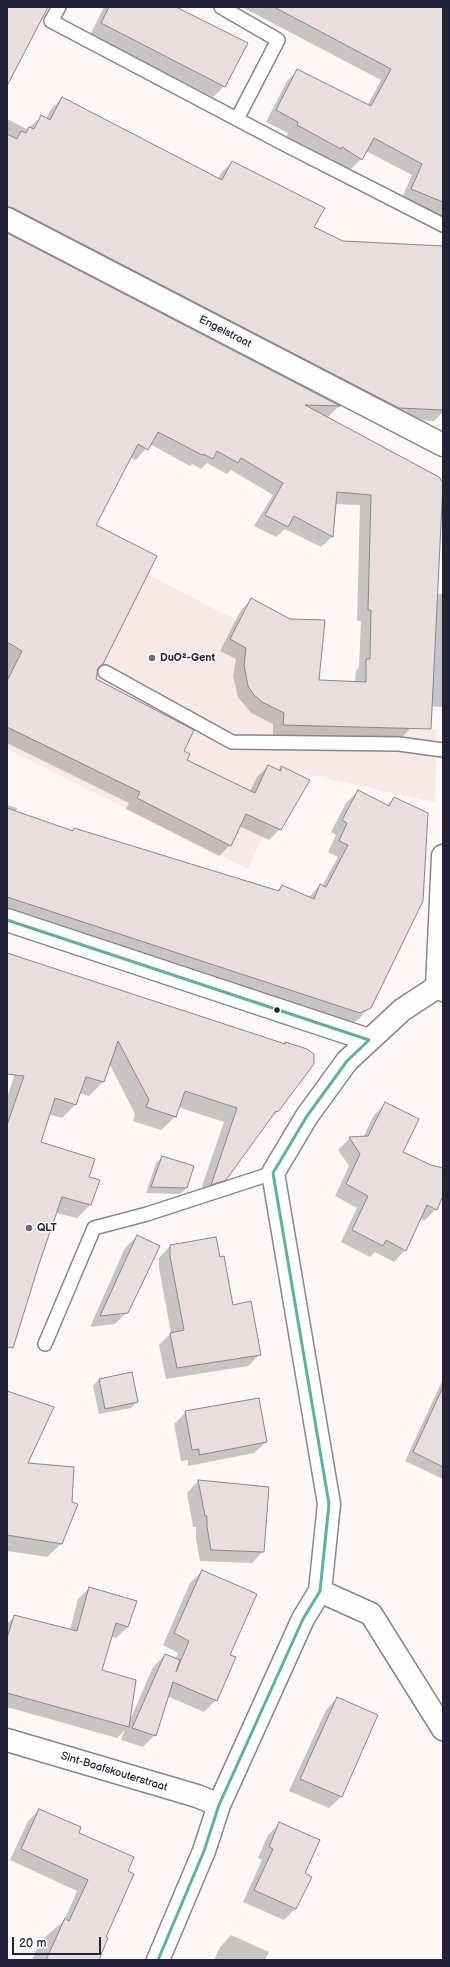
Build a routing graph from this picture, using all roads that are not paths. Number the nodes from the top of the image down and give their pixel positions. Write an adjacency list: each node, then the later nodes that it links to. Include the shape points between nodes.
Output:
1 (59, 7): 3 (lane, via 51,21)
2 (221, 7): 3 (lane, via 278,40)
3 (237, 119): 5 (lane)
4 (7, 219): 6 (street, Engelstraat)
5 (443, 225)
6 (443, 445)
7 (105, 672): 8 (lane, via 232,742 399,744)
8 (443, 750)
9 (443, 856): 11 (street)
10 (7, 920): 12 (street)
11 (440, 989): 12 (street, via 402,1010)
12 (369, 1040): 13 (street, via 346,1061 307,1116)
13 (273, 1173): 14 (lane, via 147,1214 94,1228); 15 (street, via 329,1504)
14 (45, 1344)
15 (320, 1591): 16 (street, via 372,1614); 18 (street, via 303,1619)
16 (443, 1729)
17 (7, 1740): 18 (street, Sint-Baafskouterstraat, via 197,1796)
18 (219, 1805): 19 (street, via 204,1851)
19 (158, 1960)

